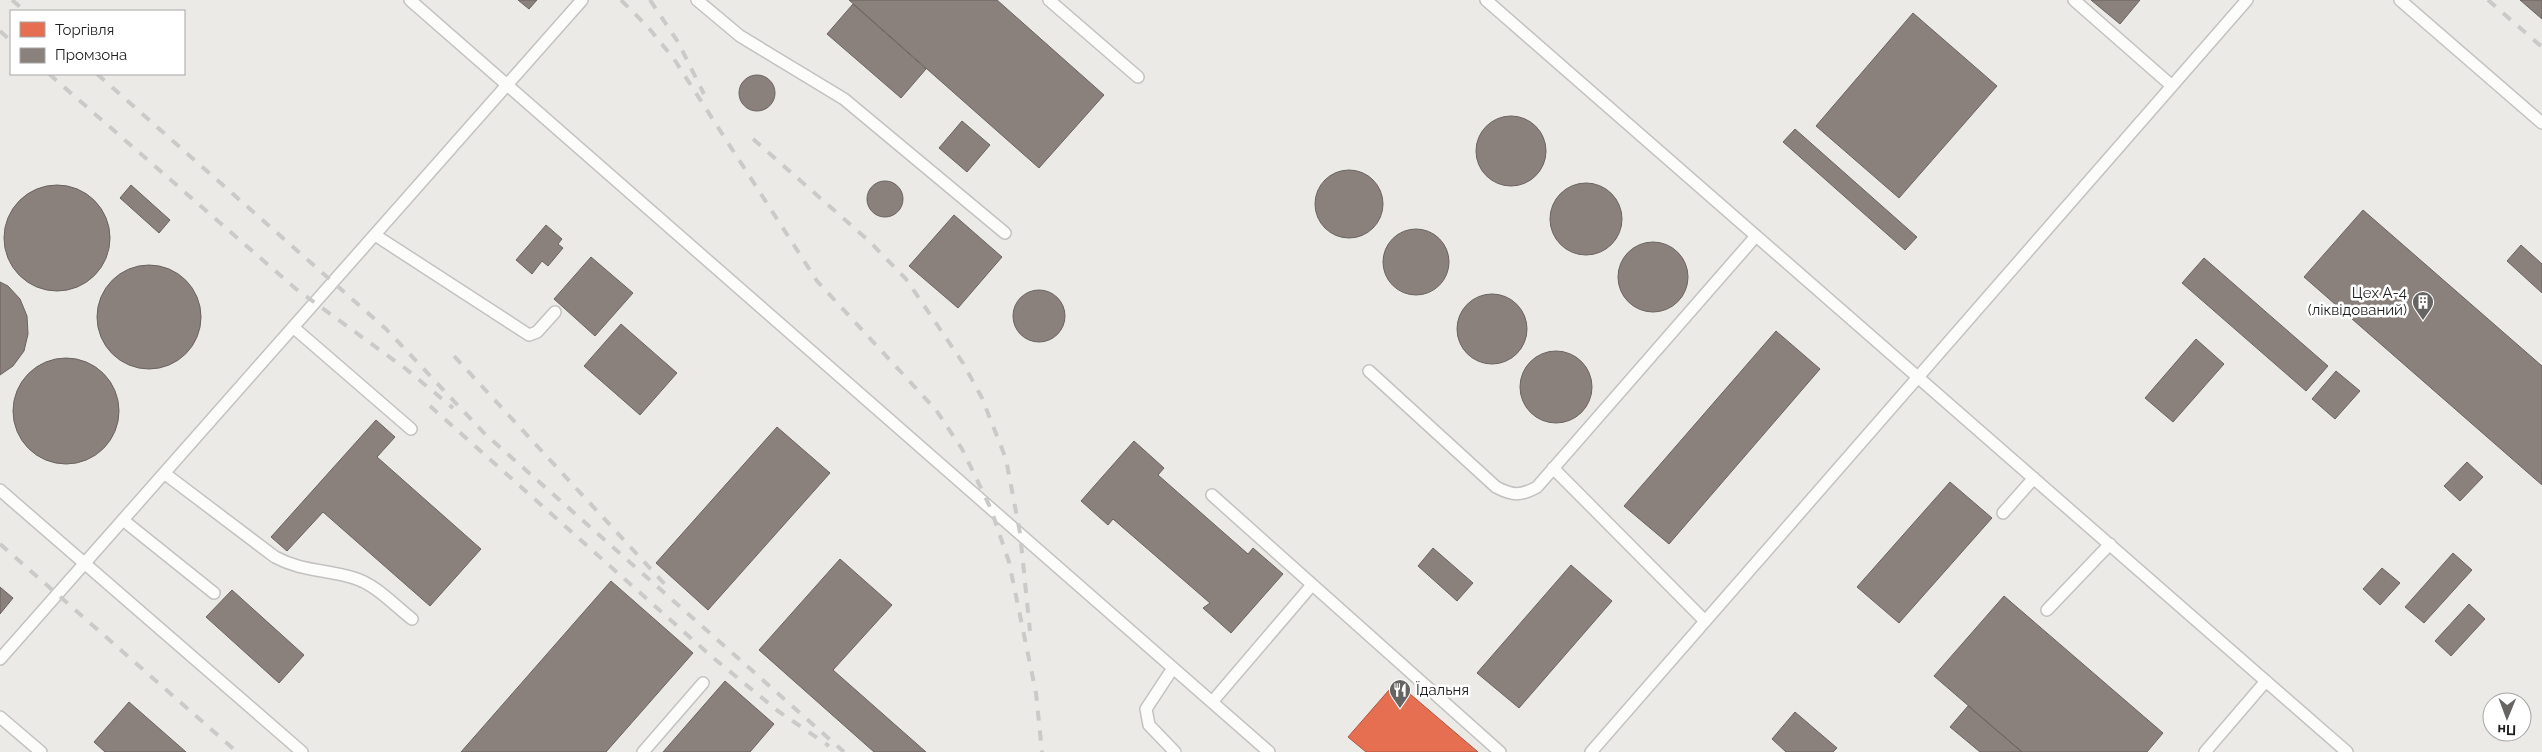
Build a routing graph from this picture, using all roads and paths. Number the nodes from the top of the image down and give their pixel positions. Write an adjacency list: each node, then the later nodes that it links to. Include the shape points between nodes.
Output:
1 (410, 0): 10 (lane)
2 (582, 0): 10 (lane)
3 (697, 0): 13 (lane, via 740,36 844,99)
4 (1049, 0): 9 (lane)
5 (1486, 0): 15 (lane)
6 (2074, 0): 11 (lane)
7 (2247, 0): 11 (lane)
8 (2400, 0): 12 (lane)
9 (1138, 77)
10 (507, 85): 14 (lane); 36 (lane)
11 (2172, 86): 19 (lane)
12 (2542, 123)
13 (1005, 233)
14 (375, 234): 16 (lane, via 529,335 537,332); 17 (lane)
15 (1756, 236): 19 (lane); 21 (lane)
16 (555, 312)
17 (293, 327): 20 (lane); 22 (lane)
18 (1369, 371): 21 (lane, via 1510,494 1524,495 1537,487)
19 (1918, 377): 23 (lane); 34 (lane)
20 (411, 428)
21 (1553, 468): 34 (lane)
22 (164, 474): 27 (lane); 33 (lane, via 274,557 292,566 355,578 371,586)
23 (2034, 478): 26 (lane); 28 (lane)
24 (0, 490): 29 (lane)
25 (1212, 495): 30 (lane)
26 (2004, 513)
27 (123, 520): 29 (lane); 31 (lane)
28 (2110, 544): 32 (lane); 37 (lane)
29 (84, 563): 35 (lane); 42 (lane)
30 (1312, 584): 39 (lane); 46 (lane)
31 (214, 592)
32 (2047, 610)
33 (412, 619)
34 (1705, 622): 47 (lane)
35 (0, 659)
36 (1173, 668): 39 (lane); 44 (lane, via 1146,709 1149,726)
37 (2266, 681): 48 (lane); 49 (lane)
38 (702, 683): 43 (lane)
39 (1212, 702): 45 (lane)
40 (0, 717): 41 (lane)
41 (41, 752)
42 (302, 752)
43 (643, 752)
44 (1175, 752)
45 (1269, 752)
46 (1500, 752)
47 (1591, 752)
48 (2205, 752)
49 (2347, 752)

